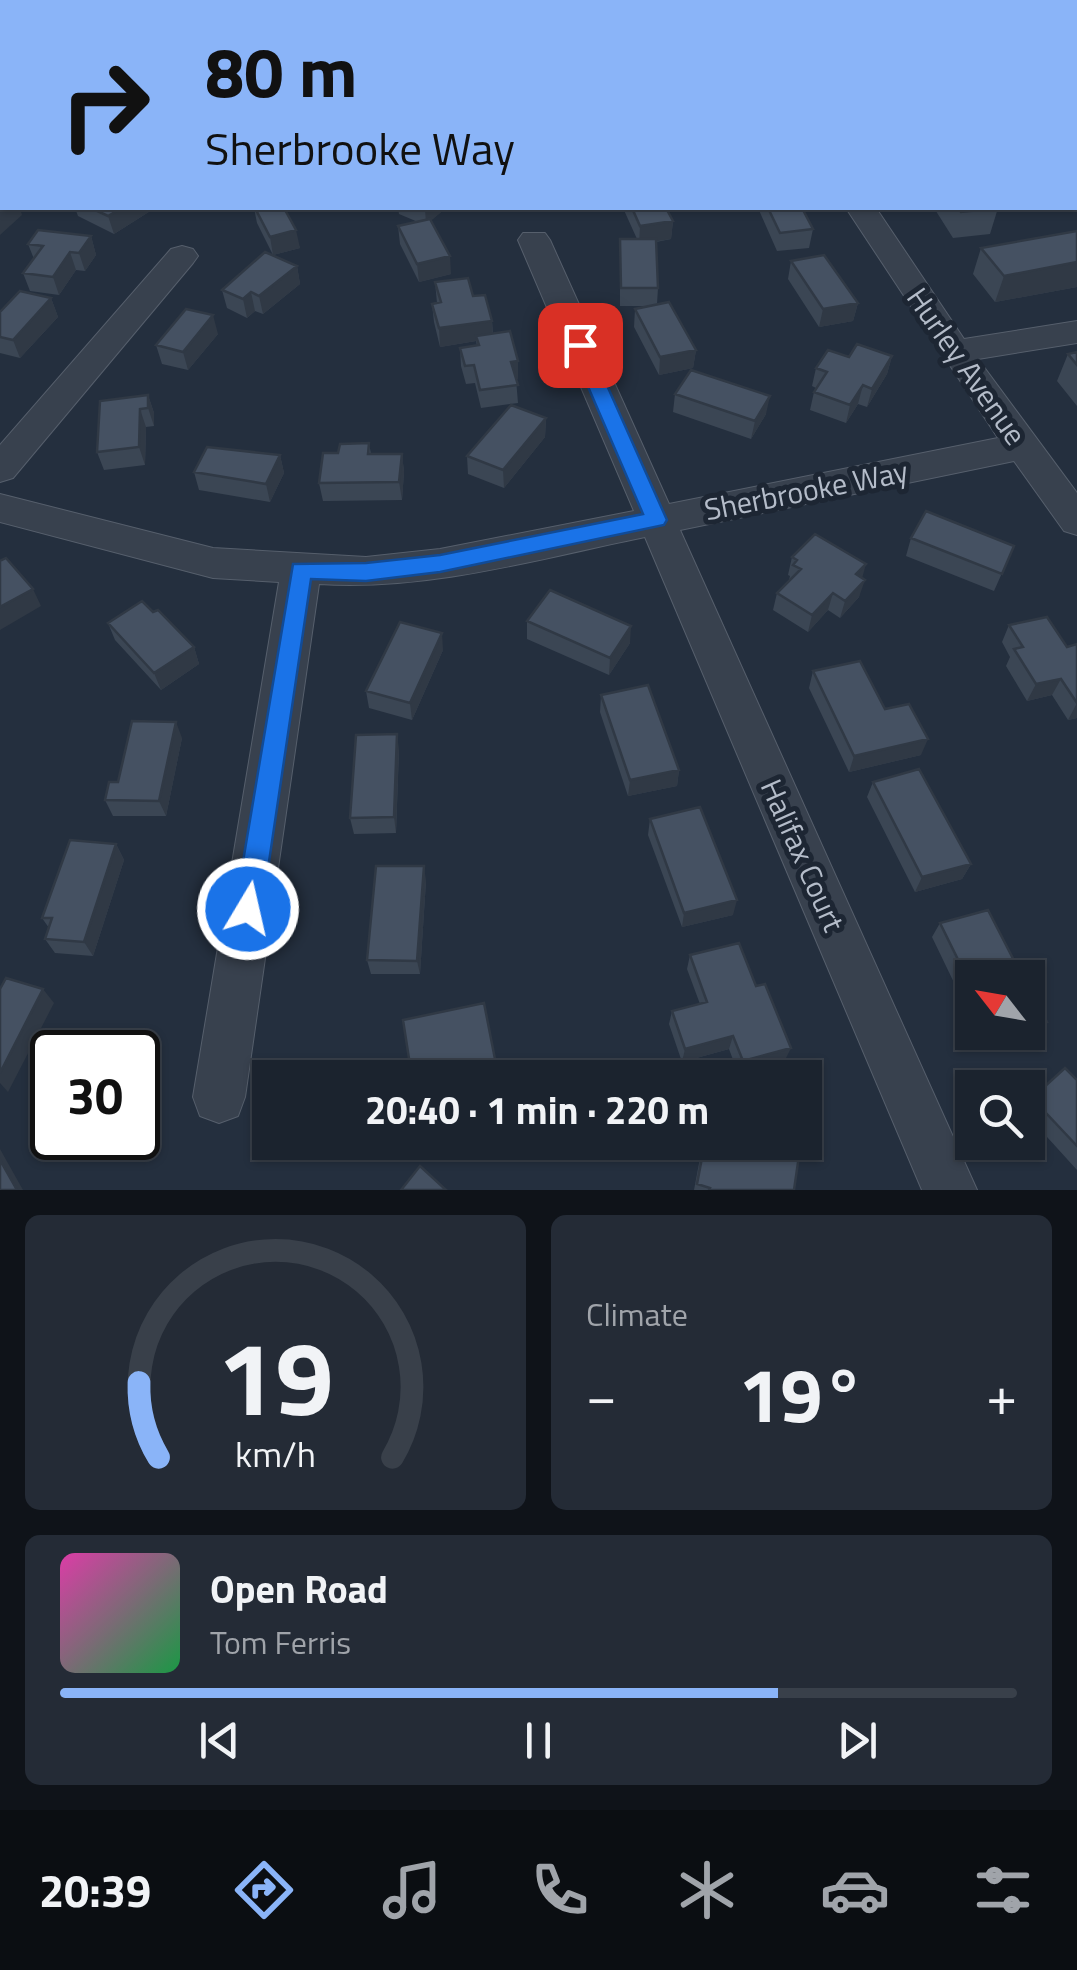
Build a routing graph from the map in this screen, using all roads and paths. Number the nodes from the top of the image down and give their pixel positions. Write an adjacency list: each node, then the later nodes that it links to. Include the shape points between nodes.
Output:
1 (863, 210): 5 (street, Hurley Avenue)
2 (534, 240): 10 (street, Halifax Court)
3 (182, 256): 7 (street)
4 (1077, 332): 5 (street)
5 (954, 352): 6 (street, Hurley Avenue)
6 (1024, 446): 8 (street, Hurley Avenue); 10 (street, Sherbrooke Way)
7 (0, 469)
8 (1072, 507)
9 (0, 508): 11 (street, Sherbrooke Way, via 214,564)
10 (656, 520): 11 (street, Sherbrooke Way, via 440,564); 13 (street, Halifax Court)
11 (301, 570): 12 (street)
12 (219, 1097)
13 (950, 1190)

